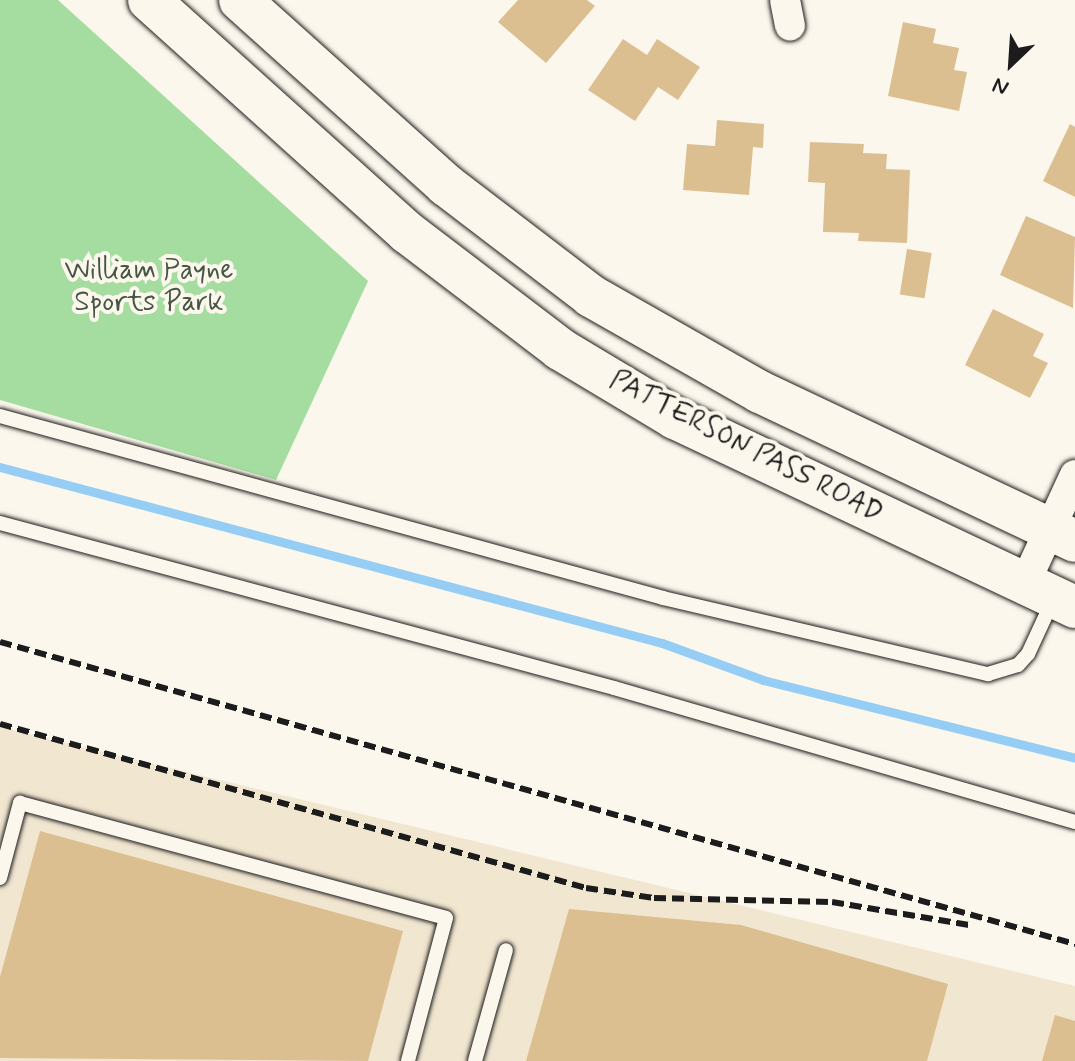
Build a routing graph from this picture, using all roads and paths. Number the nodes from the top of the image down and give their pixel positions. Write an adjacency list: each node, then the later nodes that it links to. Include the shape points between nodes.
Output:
1 (149, 0): 7 (main road, PATTERSON PASS ROAD, via 442,261 560,349 690,425)
2 (240, 0): 6 (main road, PATTERSON PASS ROAD, via 446,185 591,296 760,392)
3 (0, 416): 7 (lane, via 663,598 988,674 1018,665 1028,654)
4 (1075, 475): 6 (street)
5 (0, 523): 8 (lane, via 614,688)
6 (1062, 535): 7 (street)
7 (1051, 595)
8 (1075, 822)
9 (0, 878): 11 (lane, via 20,803 446,918)
10 (506, 950): 12 (lane)
11 (408, 1061)
12 (475, 1061)

